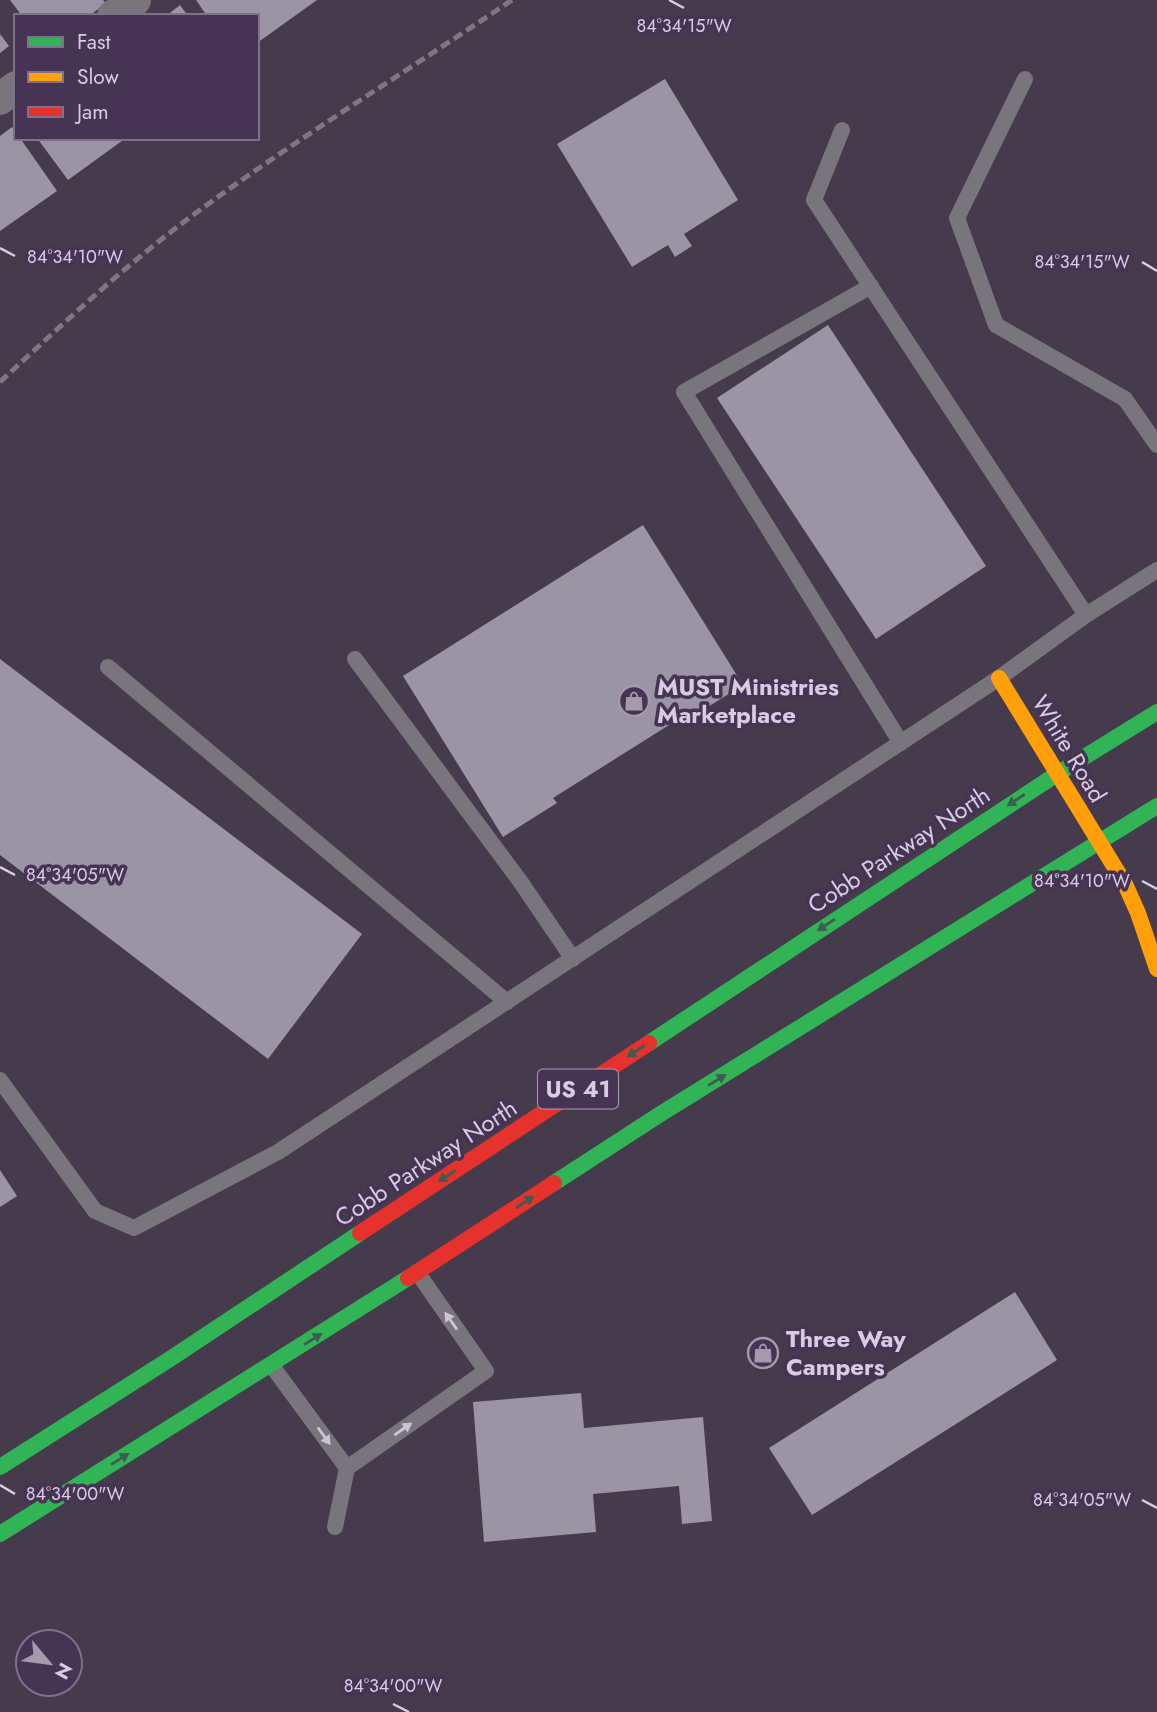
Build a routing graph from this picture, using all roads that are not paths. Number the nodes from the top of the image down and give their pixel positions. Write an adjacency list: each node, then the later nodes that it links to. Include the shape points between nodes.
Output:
1 (135, 0): 2 (street)
2 (116, 14)
3 (1025, 79): 6 (lane, via 957,218 996,325 1125,399)
4 (842, 130): 5 (lane, via 814,200)
5 (871, 286): 8 (lane); 13 (lane, via 684,392)
6 (1157, 445)
7 (1157, 570): 8 (lane)
8 (1086, 615): 11 (lane)
9 (355, 659): 17 (lane)
10 (108, 667): 19 (lane)
11 (999, 678): 13 (lane); 14 (main road, White Road)
12 (1157, 712): 14 (main road, Cobb Parkway North / US 41)
13 (901, 743): 17 (lane)
14 (1057, 774): 16 (main road, White Road); 23 (main road, Cobb Parkway North / US 41, one-way to 23)
15 (1157, 806): 16 (main road, US 41)
16 (1100, 843): 18 (main road, White Road, via 1125,884); 21 (main road, US 41, one-way to 16)
17 (573, 959): 19 (lane)
18 (1157, 969)
19 (507, 1002): 20 (lane, via 278,1152 134,1228 95,1212)
20 (0, 1080)
21 (416, 1271): 22 (main road, US 41, one-way to 21); 24 (lane, one-way to 21, via 486,1371)
22 (271, 1365): 24 (lane, one-way to 24); 26 (main road, US 41, one-way to 22)
23 (0, 1467)
24 (347, 1468): 25 (lane)
25 (335, 1527)
26 (0, 1534)

